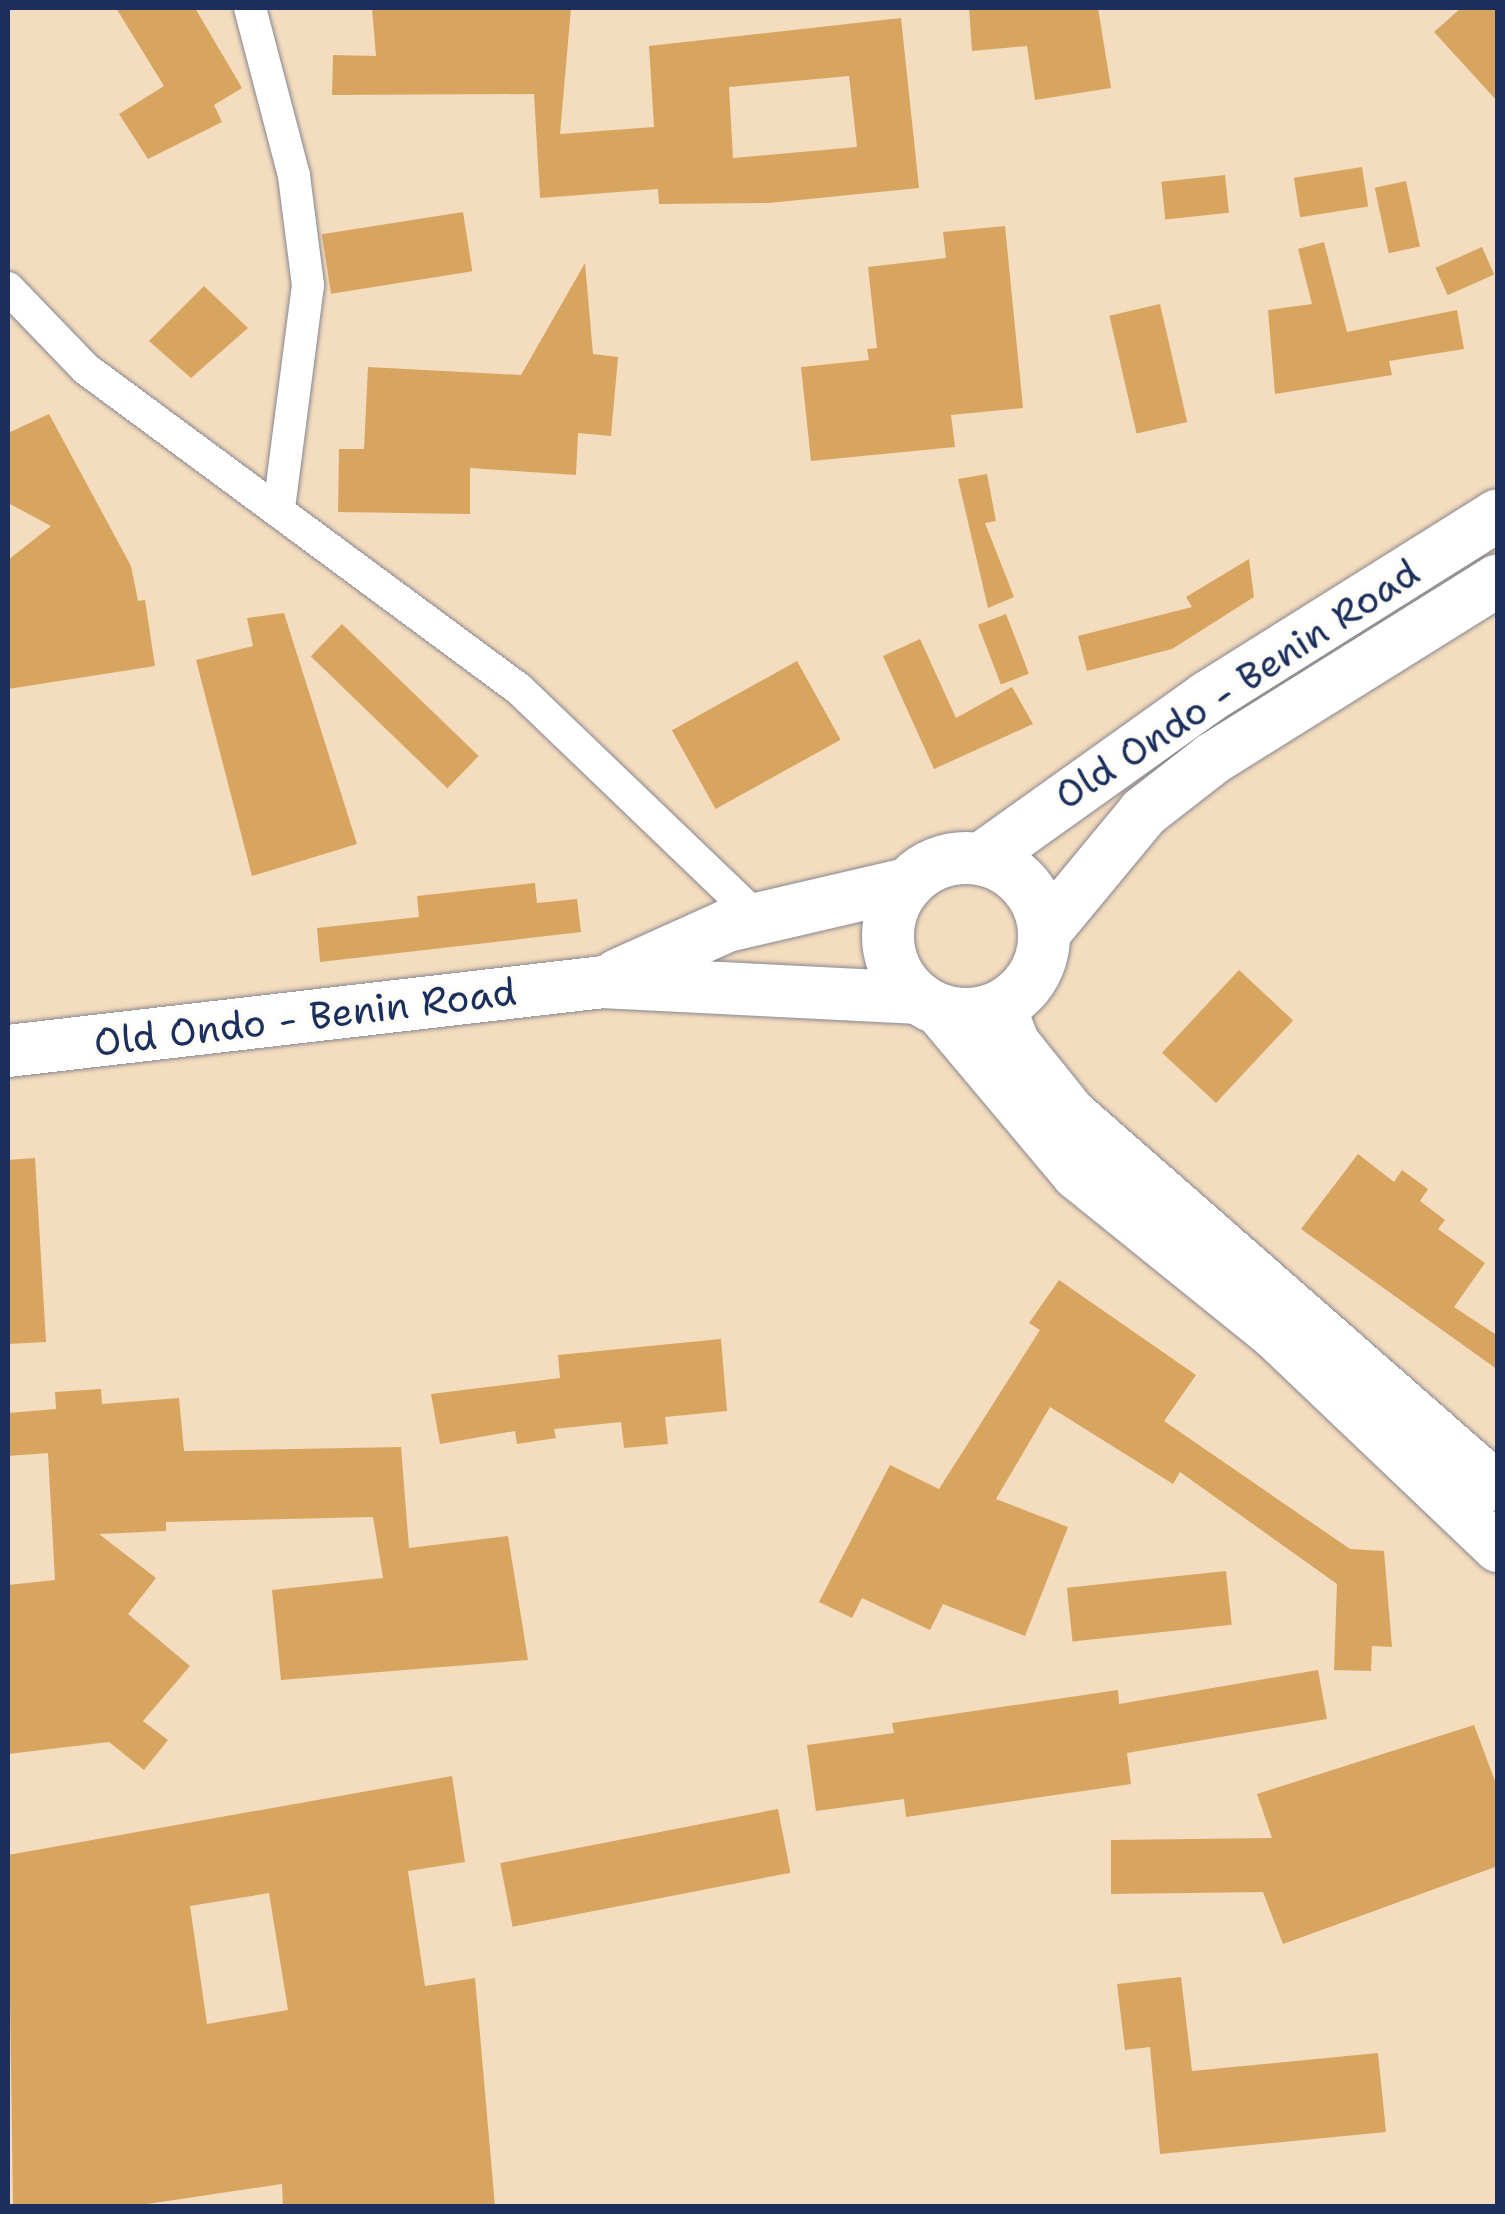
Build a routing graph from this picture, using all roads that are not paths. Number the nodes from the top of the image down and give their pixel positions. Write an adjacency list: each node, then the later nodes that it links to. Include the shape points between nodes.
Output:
1 (250, 8): 3 (street, via 294,176 308,285)
2 (8, 288): 3 (street, via 86,369)
3 (278, 508): 8 (street, via 519,690)
4 (1498, 515): 6 (main road, Old Ondo - Benin Road, via 1208,696)
5 (1498, 580): 9 (main road, Old Ondo - Benin Road, via 1212,759 1144,812)
6 (980, 859): 7 (main road, Old Ondo - Benin Road, via 940,862); 9 (main road, via 1026,885)
7 (907, 884): 8 (main road, Old Ondo - Benin Road); 11 (main road, via 888,931 900,979)
8 (758, 918): 10 (main road, Old Ondo - Benin Road)
9 (1044, 933): 12 (main road, Old Ondo - Benin Road, via 1034,974)
10 (603, 982): 11 (main road, Old Ondo - Benin Road); 13 (main road, Old Ondo - Benin Road)
11 (927, 1003): 12 (main road, Old Ondo - Benin Road); 15 (street, via 1077,1176 1274,1335)
12 (1001, 1005): 14 (street, via 1016,1042 1072,1113)
13 (8, 1052)
14 (1497, 1482)
15 (1498, 1548)

